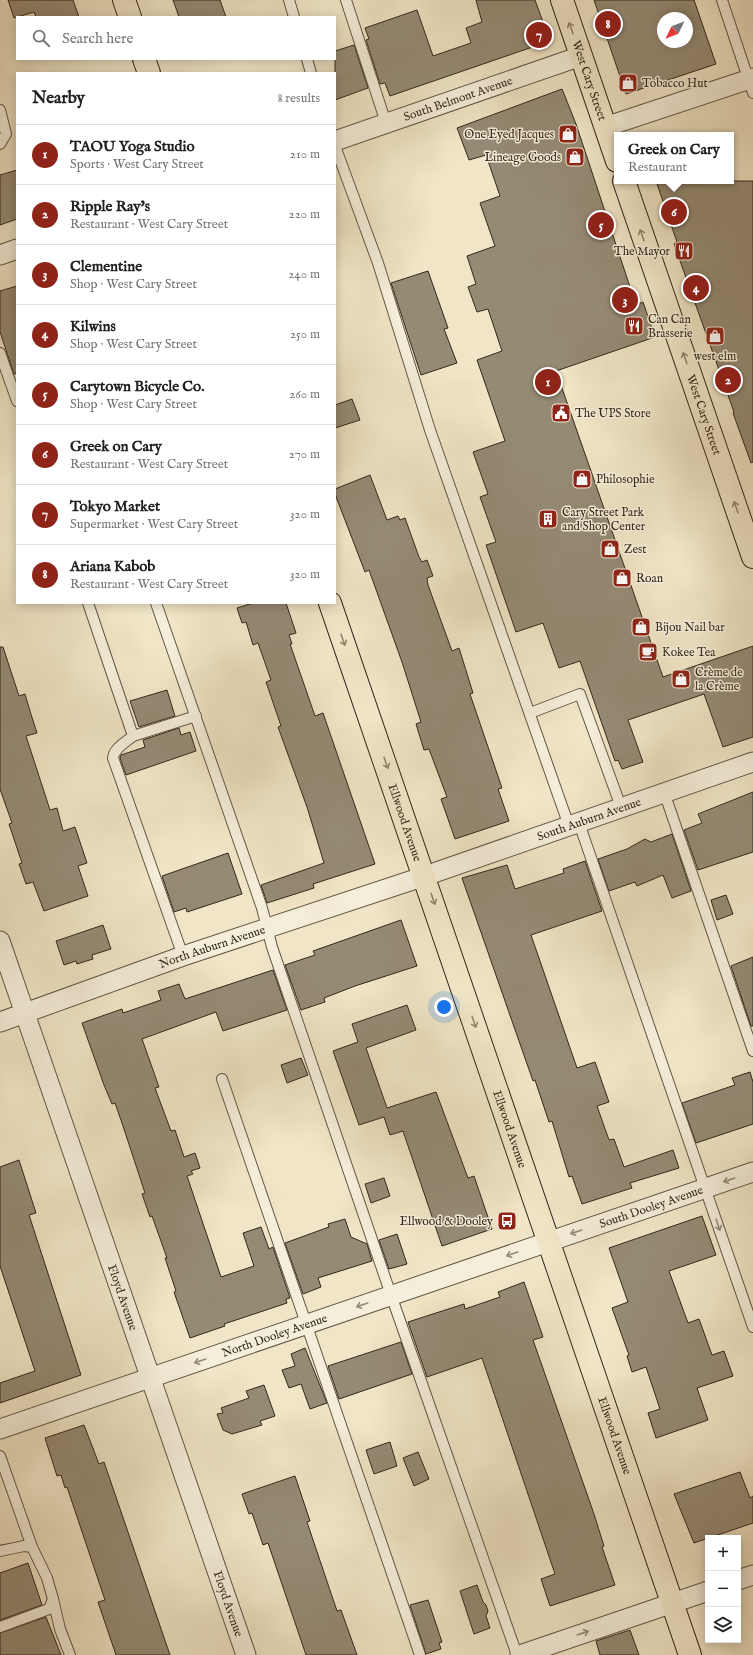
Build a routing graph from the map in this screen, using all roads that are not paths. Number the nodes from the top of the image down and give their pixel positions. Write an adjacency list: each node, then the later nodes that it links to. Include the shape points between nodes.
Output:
1 (124, 0): 6 (main road)
2 (289, 0): 7 (lane)
3 (346, 0): 15 (lane)
4 (562, 0): 8 (main road, West Cary Street, one-way to 4)
5 (722, 0): 13 (lane)
6 (130, 16)
7 (294, 16)
8 (581, 56): 15 (street, South Belmont Avenue); 16 (main road, West Cary Street)
9 (144, 60): 11 (main road)
10 (307, 60): 12 (lane)
11 (149, 72)
12 (312, 72)
13 (752, 83): 16 (street)
14 (0, 110): 18 (lane, via 6,134)
15 (386, 123): 17 (street, South Belmont Avenue)
16 (606, 127): 20 (main road, West Cary Street)
17 (336, 140)
18 (0, 144)
19 (336, 149): 30 (lane, via 378,263 430,430)
20 (614, 152)
21 (625, 184): 26 (main road, West Cary Street, one-way to 21)
22 (16, 249): 23 (street)
23 (0, 255)
24 (0, 353): 25 (lane)
25 (16, 398)
26 (753, 557)
27 (88, 604): 32 (lane)
28 (156, 604): 31 (lane)
29 (330, 604): 37 (main road, Ellwood Avenue, one-way to 37)
30 (530, 713): 35 (lane, via 580,694); 36 (lane)
31 (196, 716): 32 (lane); 38 (lane)
32 (133, 736): 40 (lane, via 117,748 114,758)
33 (753, 762): 34 (street, South Auburn Avenue)
34 (664, 792): 35 (street, South Auburn Avenue); 43 (lane)
35 (621, 807): 36 (street, South Auburn Avenue)
36 (574, 824): 37 (street, South Auburn Avenue); 46 (lane)
37 (425, 876): 38 (street, North Auburn Avenue); 47 (main road, Ellwood Avenue, one-way to 47)
38 (268, 928): 40 (street, North Auburn Avenue); 48 (lane, via 272,947)
39 (0, 941): 41 (street, Floyd Avenue)
40 (183, 956): 41 (street, North Auburn Avenue)
41 (25, 1013): 42 (street, North Auburn Avenue); 51 (street, Floyd Avenue)
42 (0, 1022)
43 (753, 1052)
44 (222, 1079): 49 (lane)
45 (753, 1172): 46 (street, South Dooley Avenue, one-way to 46)
46 (706, 1188): 47 (street, South Dooley Avenue, one-way to 47); 50 (lane, one-way to 50)
47 (549, 1241): 48 (street, North Dooley Avenue, one-way to 48); 60 (main road, Ellwood Avenue)
48 (391, 1295): 49 (street, North Dooley Avenue, one-way to 49); 66 (lane)
49 (306, 1324): 51 (street, North Dooley Avenue, one-way to 51); 65 (lane)
50 (753, 1326)
51 (149, 1378): 52 (street, North Dooley Avenue); 64 (street, Floyd Avenue)
52 (0, 1429)
53 (0, 1456): 54 (lane)
54 (32, 1547): 55 (lane, via 24,1546); 59 (lane, via 47,1578)
55 (0, 1552)
56 (753, 1575): 57 (street)
57 (741, 1579)
58 (705, 1592): 60 (street)
59 (53, 1599): 61 (lane, via 49,1609); 63 (lane, via 60,1629)
60 (672, 1603): 62 (street, one-way to 60); 67 (main road, Ellwood Avenue)
61 (0, 1627)
62 (559, 1649): 66 (street)
63 (70, 1655)
64 (246, 1655)
65 (420, 1655)
66 (518, 1655)
67 (690, 1655)

